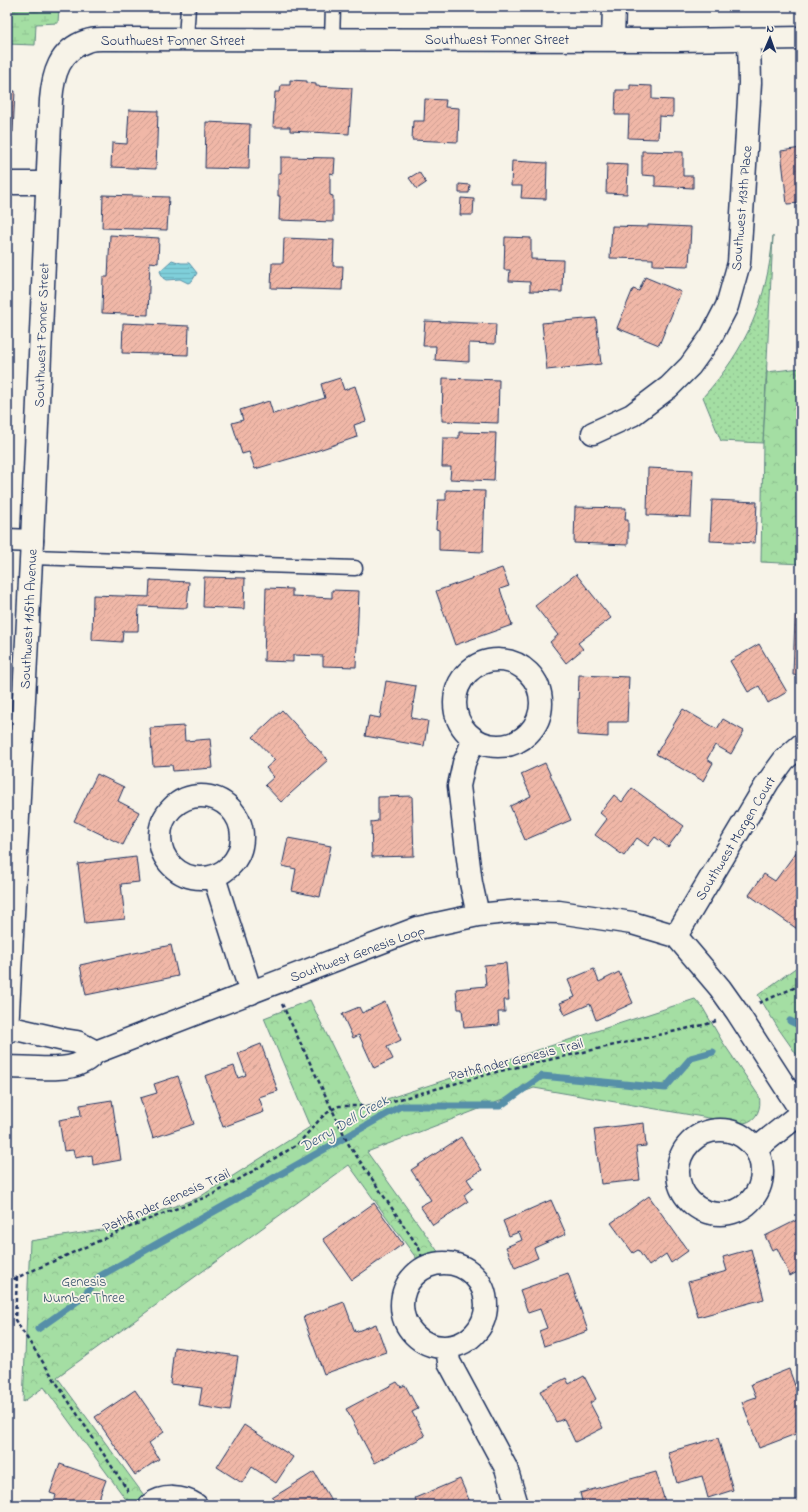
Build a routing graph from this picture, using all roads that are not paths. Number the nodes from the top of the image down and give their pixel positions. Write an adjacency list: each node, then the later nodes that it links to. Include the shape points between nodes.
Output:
1 (188, 7): 5 (lane)
2 (333, 7): 7 (lane)
3 (614, 7): 6 (street)
4 (801, 38): 8 (street, Southwest Fonner Street)
5 (186, 39): 7 (street, Southwest Fonner Street); 10 (street, Southwest Fonner Street, via 87,41 73,48 65,56 52,81)
6 (613, 39): 7 (street, Southwest Fonner Street); 8 (street, Southwest Fonner Street)
7 (332, 40)
8 (750, 40): 11 (street, Southwest 113th Place, via 750,83 739,263 727,306 711,337 690,366 669,387 632,415)
9 (7, 183): 10 (street)
10 (46, 183): 13 (street, Southwest Fonner Street)
11 (593, 433)
12 (7, 540): 13 (street)
13 (32, 549): 14 (lane); 21 (street, Southwest 115th Avenue)
14 (355, 568)
15 (474, 739): 18 (street, via 464,763 459,786 471,883)
16 (801, 745): 19 (street, Southwest Morgen Court, via 784,760 768,782)
17 (214, 877): 20 (street)
18 (478, 915): 19 (street, Southwest Genesis Loop, via 518,911 559,912 632,923); 20 (street, Southwest Genesis Loop, via 418,928)
19 (676, 936): 25 (street, via 720,988)
20 (250, 993): 23 (street, Southwest Genesis Loop)
21 (7, 1027): 22 (street, Southwest 115th Avenue); 23 (street, via 77,1042)
22 (7, 1032)
23 (96, 1052): 24 (street, Southwest Genesis Loop, via 72,1067)
24 (7, 1067)
25 (801, 1112): 26 (street)
26 (756, 1149)
27 (447, 1347): 27 (street, via 460,1344 473,1335 483,1321 486,1298 479,1280 468,1270 446,1262 425,1267 411,1278 402,1295 402,1310 407,1325 418,1338); 30 (street, via 449,1362 506,1468)
28 (141, 1502): 29 (street, via 168,1498 189,1500)
29 (196, 1505)
30 (518, 1505)

